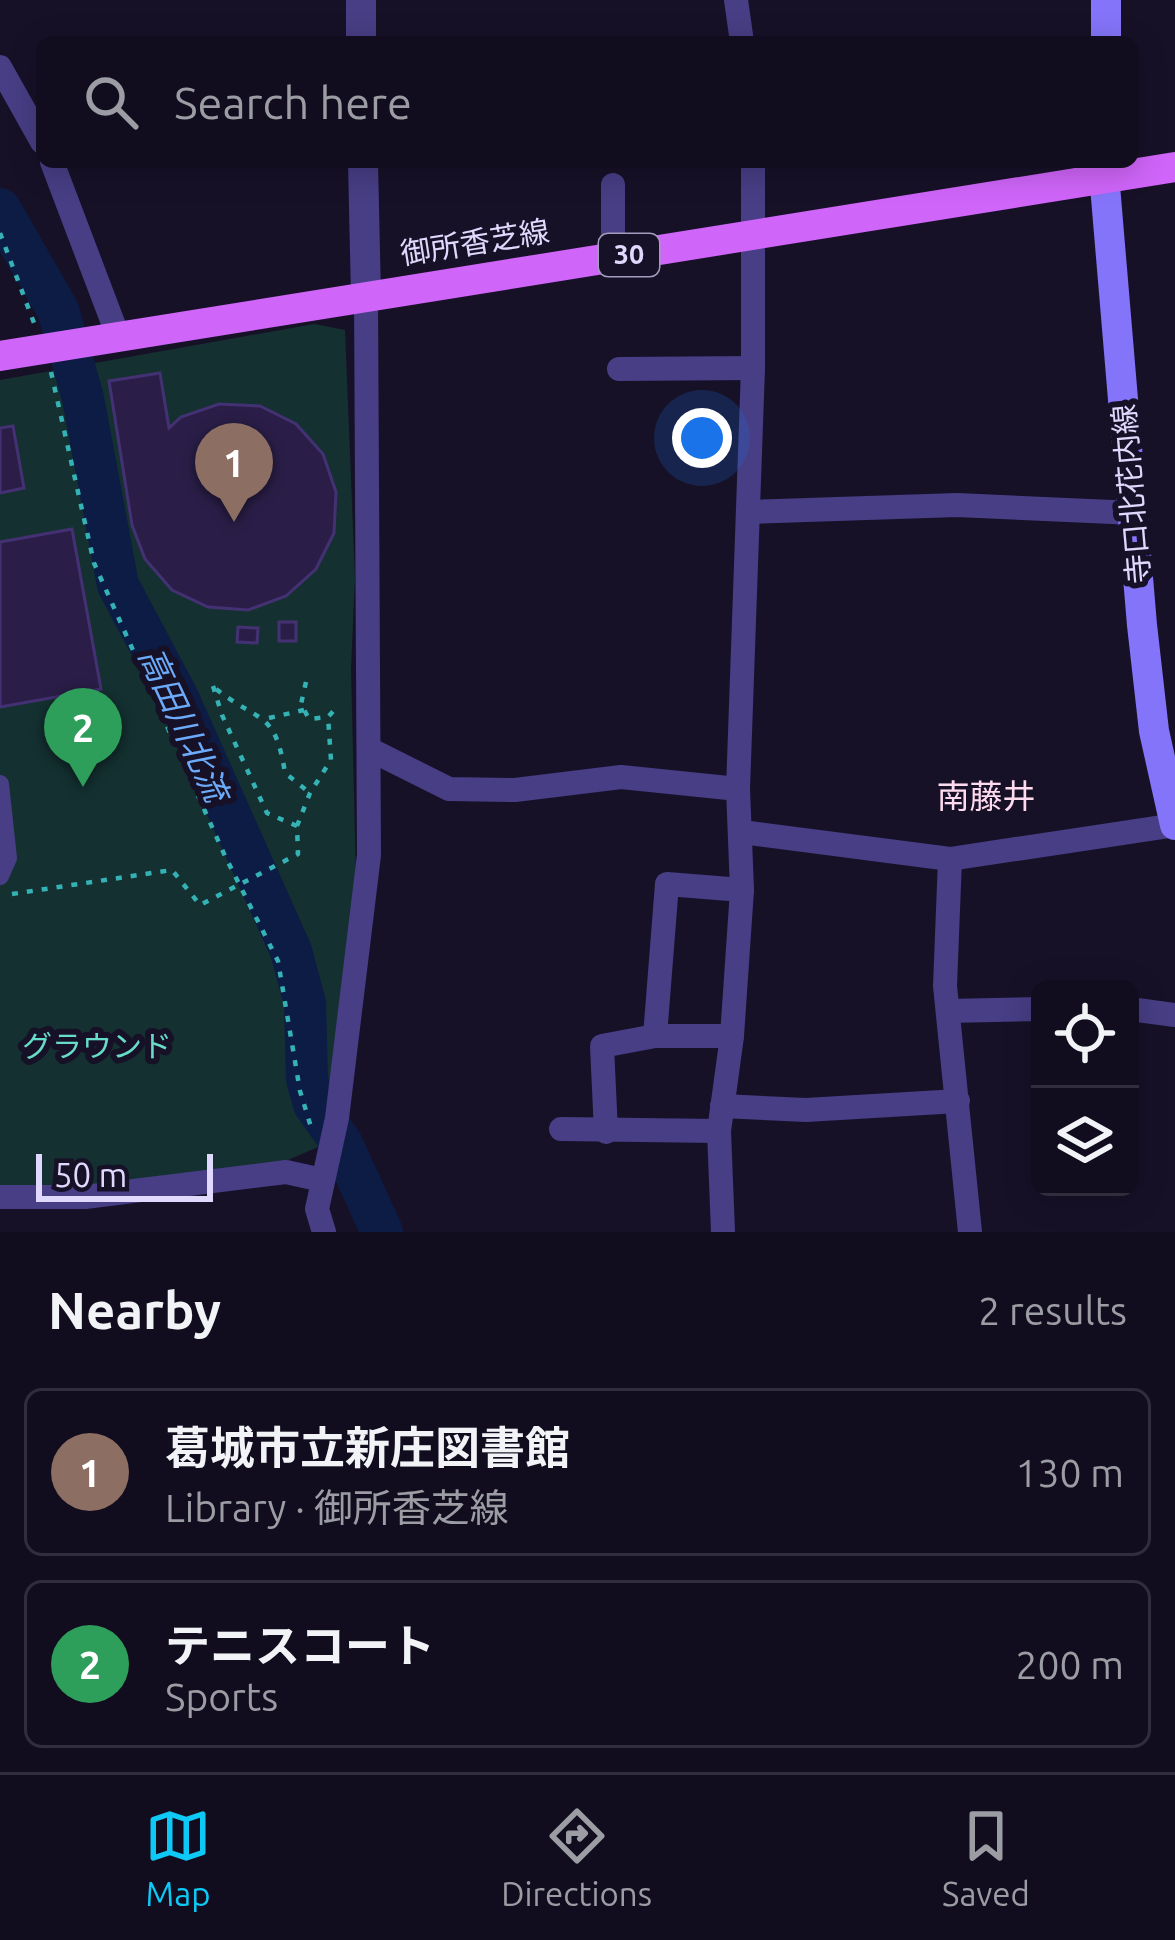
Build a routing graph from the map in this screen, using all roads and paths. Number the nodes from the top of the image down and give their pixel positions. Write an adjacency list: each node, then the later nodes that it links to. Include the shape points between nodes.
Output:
1 (361, 0): 4 (street)
2 (736, 0): 5 (street)
3 (1106, 0): 6 (main road)
4 (361, 36)
5 (741, 36)
6 (1106, 36)
7 (0, 67): 8 (street)
8 (36, 131)
9 (1175, 166): 13 (main road, 御所香芝線 / 30)
10 (54, 168): 19 (street)
11 (363, 168): 18 (street)
12 (753, 168): 16 (street)
13 (1103, 170): 16 (main road, 御所香芝線 / 30); 25 (main road, 寺口北花内線)
14 (613, 185): 17 (street)
15 (0, 233): 20 (path)
16 (752, 235): 17 (main road, 御所香芝線 / 30); 22 (street)
17 (614, 257): 18 (main road, 御所香芝線 / 30)
18 (366, 297): 19 (main road, 御所香芝線 / 30); 31 (street)
19 (118, 337): 20 (main road, 御所香芝線 / 30)
20 (45, 349): 21 (main road, 御所香芝線 / 30); 40 (path, via 94,562)
21 (0, 356)
22 (753, 368): 23 (street); 24 (street)
23 (619, 369)
24 (748, 512): 25 (street, via 957,505); 33 (street)
25 (1135, 513): 35 (main road, 寺口北花内線, via 1154,731)
26 (306, 682): 28 (path)
27 (337, 707): 29 (path)
28 (304, 710): 29 (path, via 309,719); 30 (path)
29 (328, 717): 34 (path, via 331,760)
30 (266, 719): 34 (path, via 280,740 285,773); 36 (path, via 213,686 267,813)
31 (371, 749): 33 (street, via 449,789 621,777); 53 (street, via 369,855)
32 (0, 784): 39 (street, via 8,857)
33 (738, 789): 37 (street)
34 (310, 793): 36 (path)
35 (1175, 825): 38 (street)
36 (297, 826): 40 (path, via 298,854)
37 (741, 832): 38 (street); 41 (street)
38 (950, 859): 45 (street)
39 (0, 876)
40 (241, 885): 42 (path, via 200,905 172,870); 53 (path, via 278,961 307,1122)
41 (742, 890): 47 (street, via 667,884); 48 (street)
42 (0, 895)
43 (1031, 1009): 45 (street)
44 (1139, 1010): 46 (street)
45 (948, 1011): 49 (street)
46 (1175, 1015)
47 (655, 1036): 48 (street); 52 (street, via 602,1046)
48 (732, 1036): 50 (street)
49 (958, 1101): 50 (street); 58 (street)
50 (720, 1119): 52 (street); 57 (street)
51 (561, 1129): 52 (street)
52 (606, 1132)
53 (329, 1150): 54 (street)
54 (322, 1180): 55 (street, via 286,1172 85,1197); 56 (street, via 317,1209)
55 (0, 1197)
56 (324, 1232)
57 (723, 1232)
58 (970, 1232)

